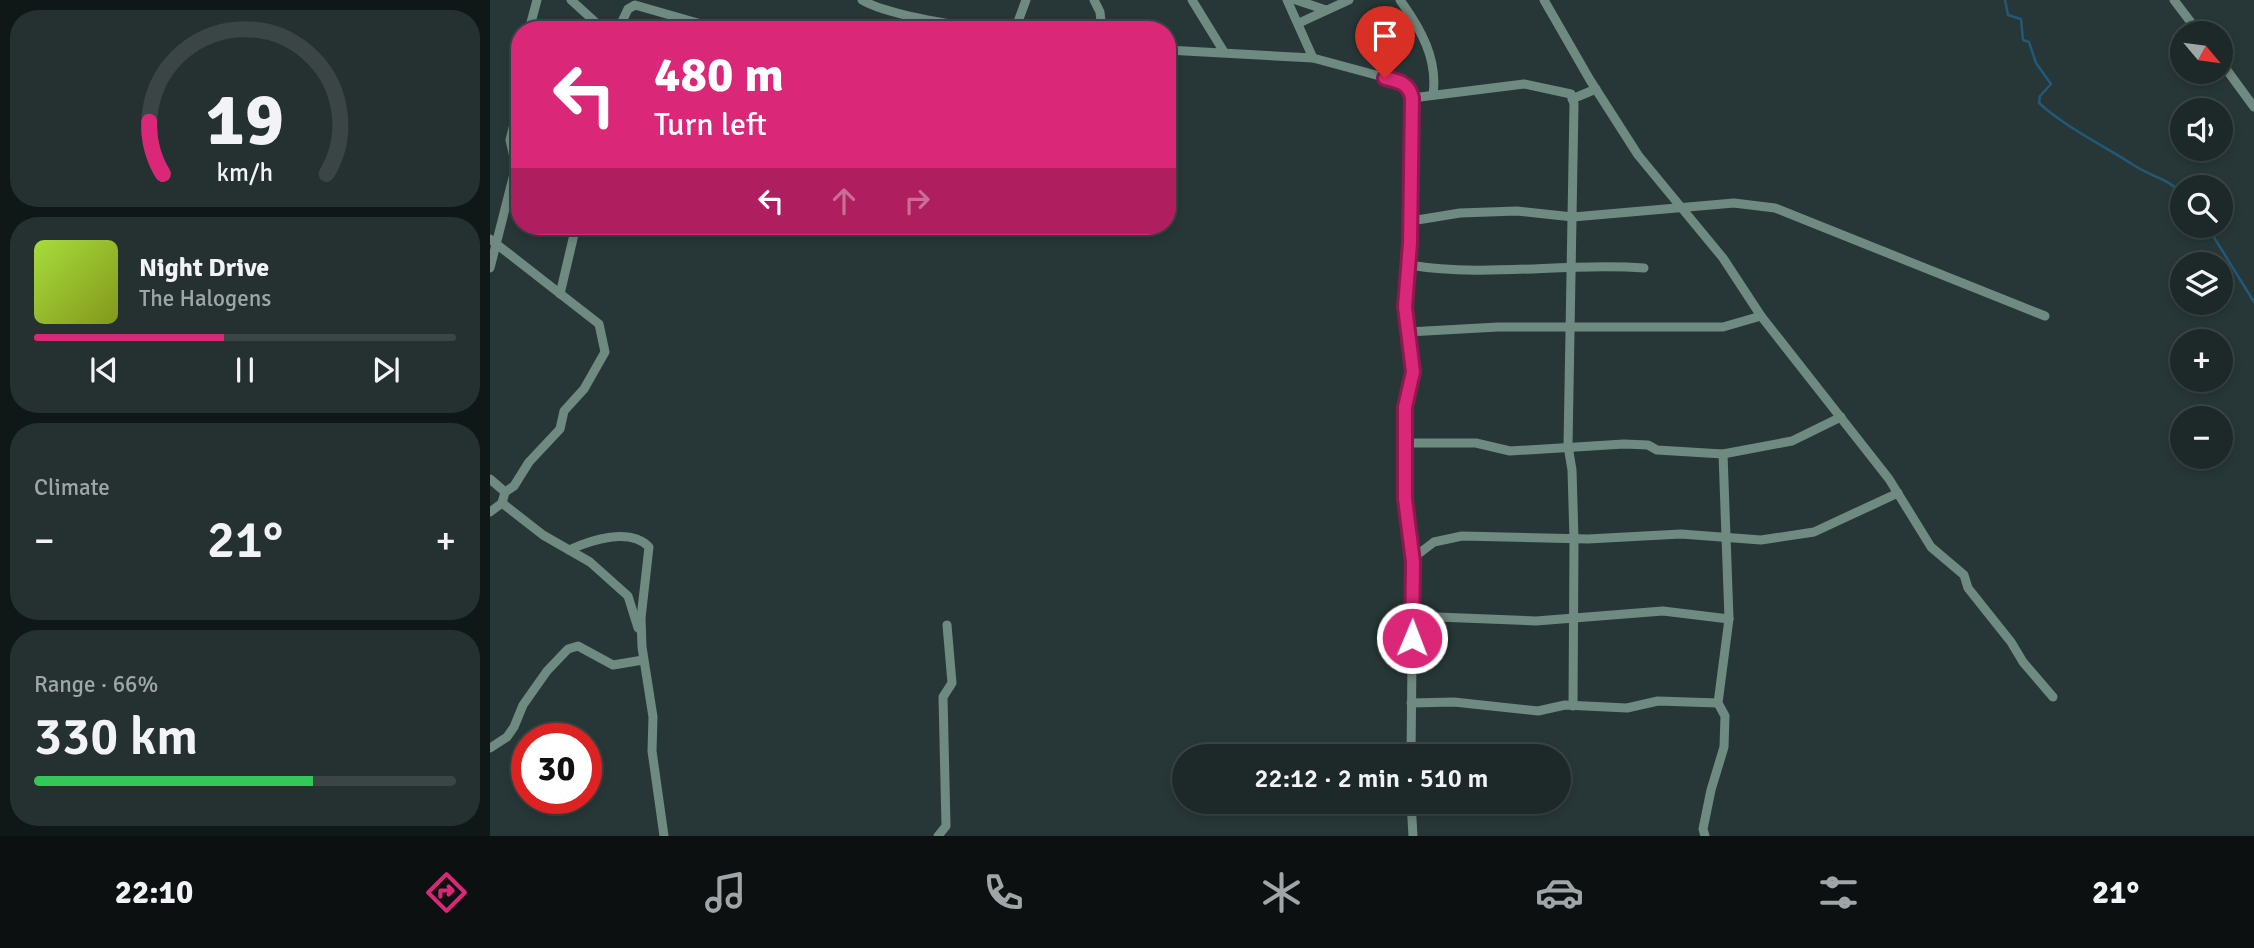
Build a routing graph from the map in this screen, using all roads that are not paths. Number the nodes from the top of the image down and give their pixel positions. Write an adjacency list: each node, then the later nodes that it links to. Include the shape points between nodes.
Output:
1 (537, 0): 14 (street)
2 (571, 0): 15 (street)
3 (862, 0): 18 (street)
4 (1026, 0): 19 (street)
5 (1094, 0): 20 (street)
6 (1192, 0): 24 (street)
7 (1287, 0): 22 (street)
8 (1296, 0): 13 (street)
9 (1349, 0): 13 (street)
10 (1400, 0): 28 (street, via 1430,50)
11 (1545, 0): 27 (street)
12 (2174, 0): 21 (street)
13 (1326, 10): 22 (street)
14 (531, 21)
15 (594, 21)
16 (622, 21): 17 (street, via 635,5)
17 (691, 21)
18 (942, 21)
19 (1018, 21)
20 (1101, 21)
21 (2190, 21)
22 (1299, 23): 25 (street)
23 (1176, 50): 24 (street)
24 (1224, 52): 25 (street)
25 (1313, 58): 29 (street, via 1402,82)
26 (2233, 78): 31 (street)
27 (1596, 89): 30 (street); 33 (street, via 1638,155)
28 (1433, 95): 29 (street); 30 (street, via 1524,84 1570,94)
29 (1412, 98): 35 (street)
30 (1573, 99): 34 (street)
31 (2254, 107)
32 (511, 183): 38 (street)
33 (1683, 209): 34 (street); 44 (street); 45 (street, via 1734,203 1775,208)
34 (1573, 217): 35 (street, via 1517,211); 42 (street)
35 (1411, 221): 39 (street)
36 (574, 235): 43 (street)
37 (490, 239): 38 (street)
38 (498, 246): 40 (street); 43 (street)
39 (1409, 265): 42 (street, via 1447,271); 47 (street)
40 (490, 268)
41 (1644, 268): 42 (street)
42 (1572, 269): 46 (street)
43 (560, 294): 53 (street, via 599,324 605,352 584,389 564,411 560,429)
44 (1761, 316): 46 (street, via 1723,327); 48 (street)
45 (2045, 316)
46 (1571, 327): 47 (street); 50 (street)
47 (1408, 332): 49 (street, via 1413,372 1405,407)
48 (1842, 417): 51 (street, via 1792,441); 54 (street)
49 (1407, 443): 50 (street, via 1476,443 1510,452); 60 (street, via 1405,499)
50 (1568, 446): 51 (street, via 1648,445 1657,450); 58 (street)
51 (1723, 454): 57 (street)
52 (490, 479): 53 (street)
53 (505, 492): 55 (street)
54 (1898, 493): 57 (street, via 1814,532 1761,540); 67 (street, via 1931,547 1964,575 1968,588 2022,662)
55 (502, 503): 56 (street); 59 (street)
56 (490, 512)
57 (1727, 536): 58 (street, via 1638,534); 63 (street)
58 (1574, 539): 60 (street, via 1462,536 1434,542); 62 (street)
59 (569, 550): 65 (street, via 628,596); 65 (street, via 588,541 629,537 649,547)
60 (1413, 558): 61 (street)
61 (1412, 616): 62 (street, via 1536,621); 68 (street)
62 (1574, 616): 63 (street, via 1663,611); 70 (street)
63 (1729, 619): 69 (street)
64 (947, 625): 76 (street, via 953,683 943,697 946,826)
65 (642, 647): 66 (street)
66 (643, 660): 71 (street, via 613,664 578,646 568,649 523,705 514,727); 75 (street)
67 (2053, 696)
68 (1411, 703): 70 (street, via 1538,710); 72 (street)
69 (1718, 703): 70 (street); 78 (street, via 1725,716 1724,747 1711,790)
70 (1573, 706)
71 (495, 741): 73 (street)
72 (1411, 744)
73 (490, 748)
74 (1412, 814): 77 (street)
75 (664, 836)
76 (938, 836)
77 (1413, 836)
78 (1705, 836)

